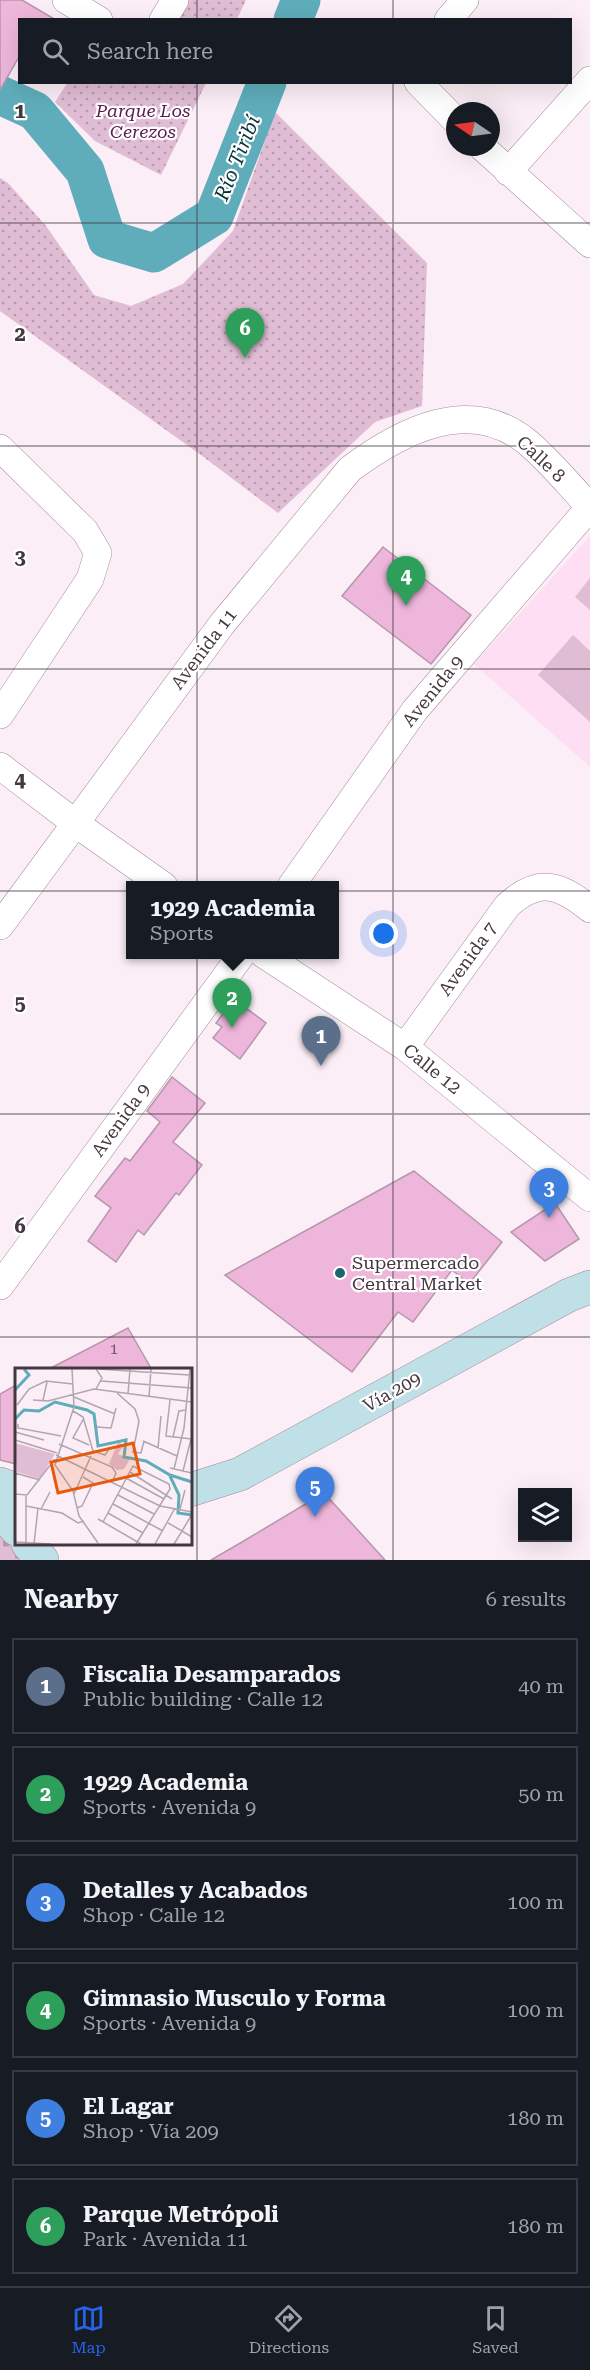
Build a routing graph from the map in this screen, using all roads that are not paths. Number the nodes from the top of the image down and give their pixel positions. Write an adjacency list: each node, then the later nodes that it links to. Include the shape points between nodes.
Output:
1 (66, 0): 4 (street)
2 (175, 0): 5 (street)
3 (465, 0): 6 (street)
4 (96, 18)
5 (164, 18)
6 (450, 18)
7 (590, 80): 11 (street)
8 (420, 84): 9 (street)
9 (446, 111)
10 (491, 156): 11 (street)
11 (508, 172): 12 (street)
12 (590, 244)
13 (450, 420): 15 (street, Calle 8, via 504,427 525,441); 18 (street, Avenida 11, via 402,434 350,469 222,624)
14 (0, 448): 16 (street, via 85,531 98,554 90,579)
15 (590, 507): 20 (street, Avenida 9, via 416,710)
16 (0, 715)
17 (0, 766): 18 (street)
18 (75, 823): 19 (street); 22 (street, Avenida 11)
19 (158, 881)
20 (294, 881)
21 (590, 909): 25 (street, Avenida 7, via 561,889 543,886 519,894)
22 (0, 926)
23 (238, 959): 27 (street, Avenida 9)
24 (271, 959): 25 (street, Calle 12)
25 (405, 1047): 26 (street, Calle 12)
26 (590, 1198)
27 (0, 1286)
28 (590, 1287): 30 (main road, Vía 209, via 240,1474)
29 (0, 1484): 31 (main road)
30 (192, 1489)
31 (15, 1490)
32 (0, 1509): 33 (main road)
33 (15, 1528)
34 (29, 1545): 35 (main road)
35 (42, 1560)

